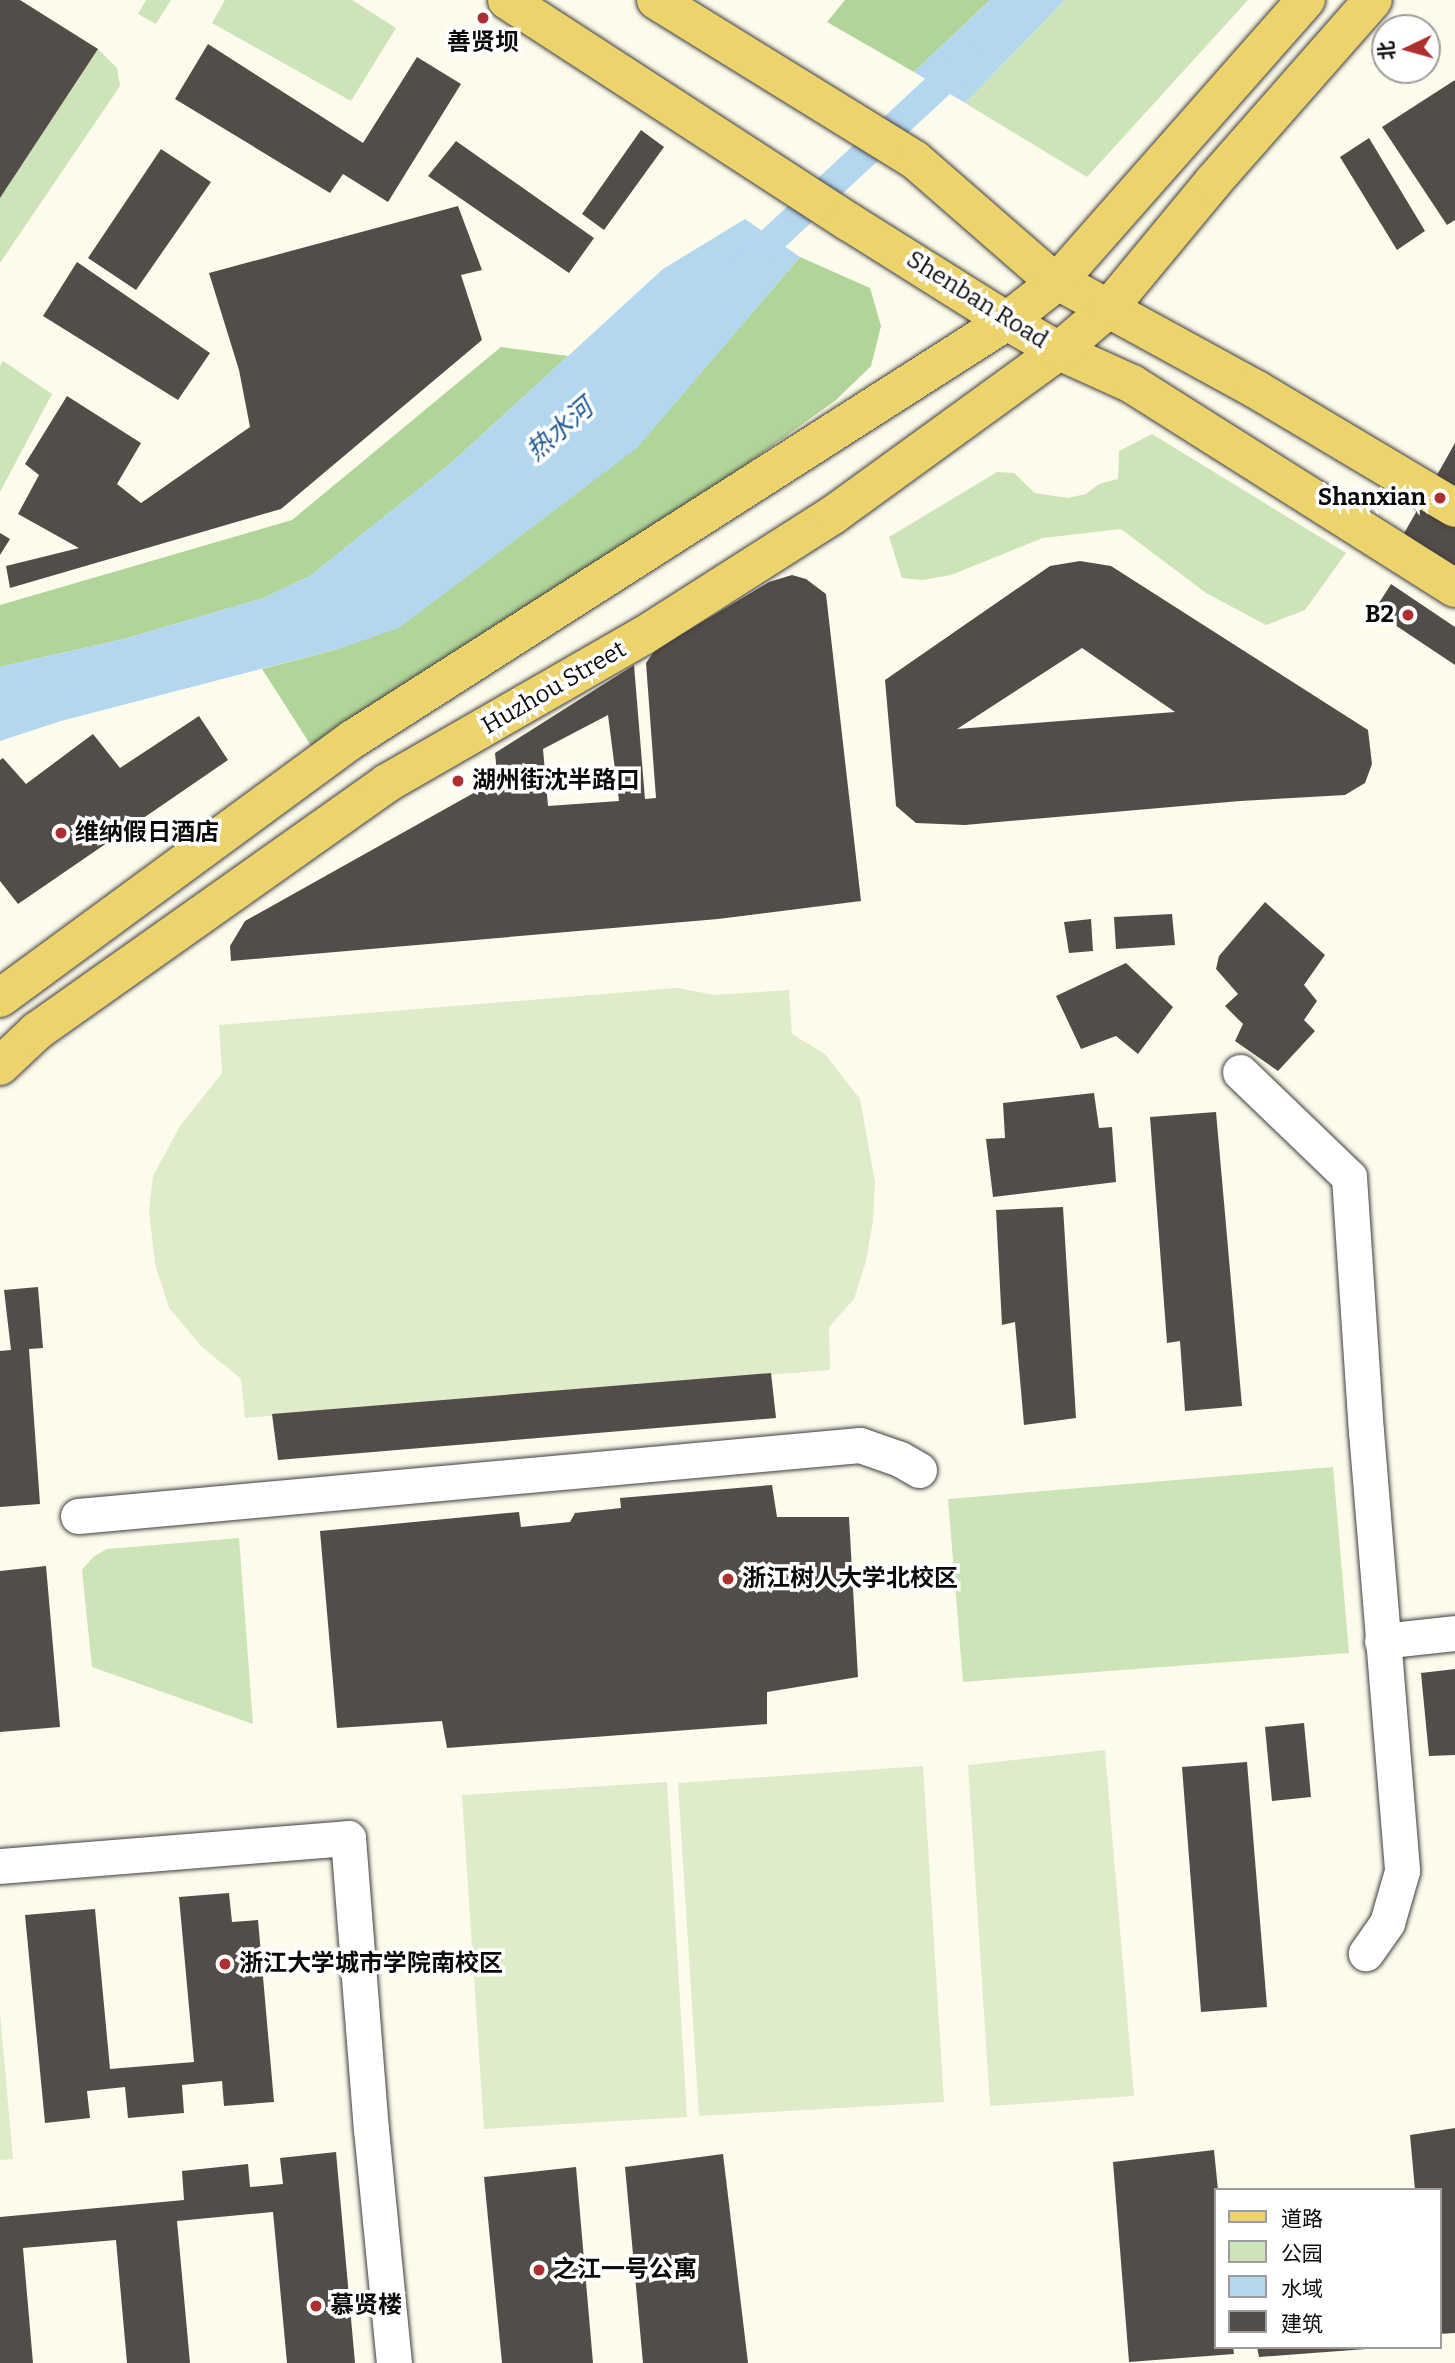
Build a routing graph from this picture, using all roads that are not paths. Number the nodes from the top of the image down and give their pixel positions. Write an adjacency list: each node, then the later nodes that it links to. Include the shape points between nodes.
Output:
1 (507, 0): 7 (main road, Shenban Road)
2 (656, 0): 5 (main road, via 915,160)
3 (1306, 0): 5 (main road)
4 (1373, 0): 6 (main road, Huzhou Street, via 1213,181)
5 (1058, 281): 6 (main road); 7 (main road)
6 (1108, 309): 8 (main road, Huzhou Street); 9 (main road, via 1257,390)
7 (1006, 321): 8 (main road, Shenban Road); 11 (main road, via 354,739)
8 (1059, 351): 10 (main road, Shenban Road, via 1132,384); 12 (main road, Huzhou Street, via 832,515 643,636 387,783 37,1031)
9 (1455, 508)
10 (1455, 588)
11 (0, 998)
12 (0, 1066)
13 (1240, 1072): 17 (street, via 1349,1177)
14 (919, 1470): 15 (street, via 860,1445)
15 (78, 1516)
16 (1455, 1633): 17 (street)
17 (1382, 1641): 19 (street, via 1402,1871 1387,1923)
18 (0, 1866): 20 (street, via 348,1838)
19 (1366, 1953)
20 (394, 2363)

